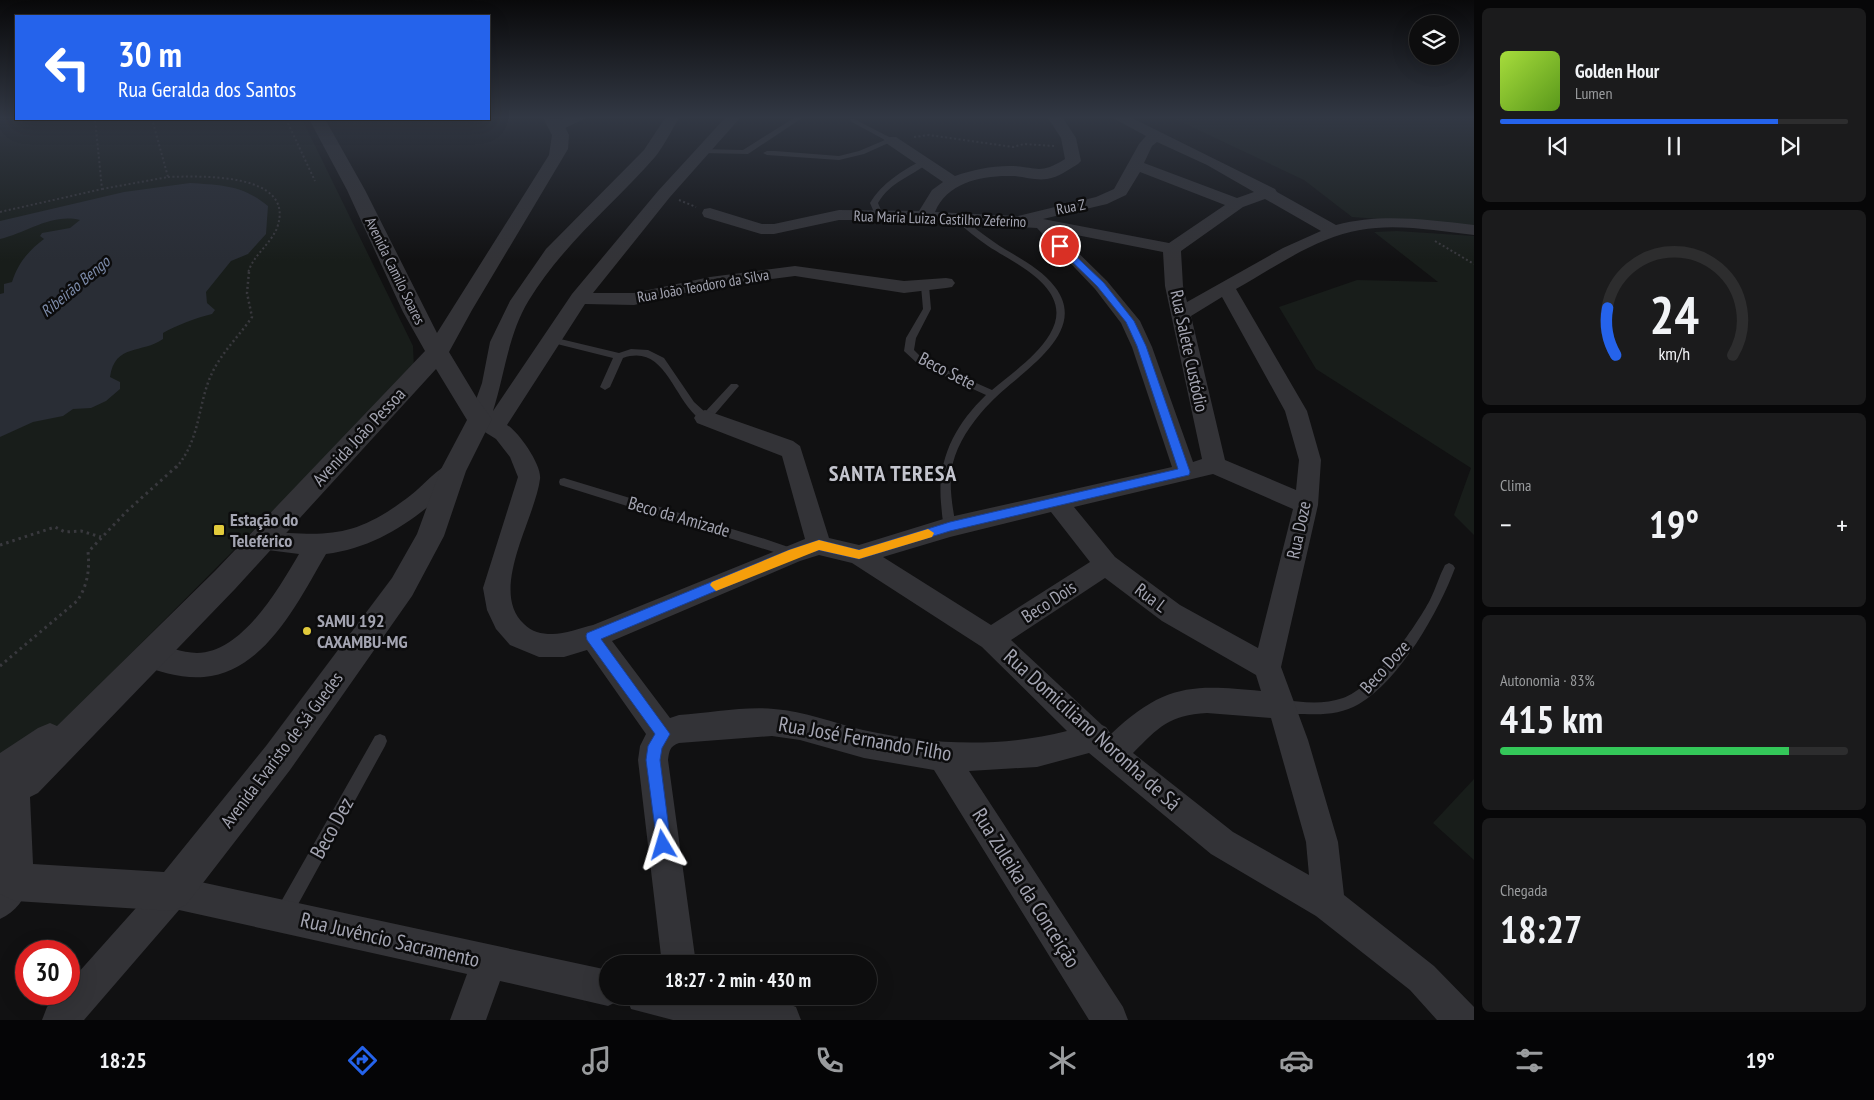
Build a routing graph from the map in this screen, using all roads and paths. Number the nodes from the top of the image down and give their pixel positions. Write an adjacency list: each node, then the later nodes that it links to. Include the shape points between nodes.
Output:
1 (1136, 165): 26 (street, Rua Z, via 1124,186 1112,196)
2 (100, 166): 17 (path)
3 (165, 166): 14 (path)
4 (307, 166): 16 (path)
5 (343, 166): 37 (street, Avenida Camilo Soares)
6 (552, 166): 36 (street, Avenida João Pessoa)
7 (639, 166): 46 (street, via 552,253 519,301 500,342)
8 (689, 166): 19 (street)
9 (918, 166): 23 (lane, via 895,178 879,192 874,203)
10 (930, 166): 15 (street)
11 (1064, 166): 15 (street, via 1048,174 1007,171)
12 (1138, 166): 20 (street)
13 (1218, 166): 18 (street)
14 (168, 177): 17 (path); 54 (path, via 210,176 266,188 281,210 277,226 255,257 247,276 245,288 252,316 211,374 196,439 163,482 132,506)
15 (952, 181): 24 (street, via 931,200)
16 (315, 182)
17 (102, 189): 21 (path)
18 (1269, 192): 20 (street); 29 (street)
19 (664, 194): 22 (path); 35 (street)
20 (1237, 204): 30 (street)
21 (0, 212)
22 (710, 213): 23 (street, Rua Maria Luiza Castilho Zeferino, via 761,229 839,215)
23 (879, 215): 24 (street, Rua Maria Luiza Castilho Zeferino)
24 (925, 216): 25 (street, Rua Maria Luiza Castilho Zeferino)
25 (958, 218): 26 (street, Rua Maria Luiza Castilho Zeferino); 44 (lane, via 1040,277 1061,304 1062,319 1055,334 1016,376)
26 (1048, 220): 30 (street, Rua Maria Luiza Castilho Zeferino); 49 (street, via 1053,238 1130,321 1142,346)
27 (1409, 225): 28 (street); 29 (street, via 1366,224); 31 (path)
28 (1474, 230)
29 (1334, 231): 34 (street)
30 (1172, 249): 38 (street, Rua Salete Custódio, via 1174,286)
31 (1474, 264)
32 (946, 283): 33 (street, Rua João Teodoro da Silva)
33 (926, 286): 35 (street, Rua João Teodoro da Silva, via 880,285 795,271 696,284 634,299); 44 (lane, Beco Sete, via 927,309 911,338 909,351 921,362)
34 (1226, 287): 38 (street); 52 (street, Rua Doze, via 1296,411 1310,460)
35 (579, 298): 39 (street)
36 (461, 310): 37 (street, via 437,315); 40 (street, Avenida João Pessoa)
37 (414, 312): 40 (street, Avenida Camilo Soares)
38 (1181, 314): 47 (street, Rua Salete Custódio)
39 (552, 340): 41 (lane); 46 (street)
40 (438, 352): 46 (street, Avenida Camilo Soares, via 469,406); 55 (street, Avenida João Pessoa)
41 (619, 356): 43 (lane); 45 (lane, via 645,352 661,360 690,404)
42 (734, 386): 45 (lane)
43 (605, 387)
44 (993, 394): 53 (lane, via 964,430 950,456 945,486)
45 (704, 418): 58 (street, via 792,452)
46 (487, 423): 48 (street, Avenida Evaristo de Sá Guedes); 63 (street, via 504,434 520,454 529,478 496,588 497,605 505,623 516,636 531,643 552,646)
47 (1215, 465): 49 (street); 52 (street)
48 (453, 471): 57 (street, via 418,504 388,524 352,540); 75 (street, Avenida Evaristo de Sá Guedes, via 430,536 402,587 278,758)
49 (1185, 472): 51 (street)
50 (564, 482): 59 (lane, Beco da Amizade)
51 (1057, 503): 53 (street); 61 (street, Rua L)
52 (1306, 505): 67 (street, Rua Doze)
53 (950, 527): 60 (street)
54 (101, 537): 56 (path, via 81,531 65,532 55,527); 66 (path, via 88,552 90,567 81,596)
55 (262, 541): 57 (street); 65 (street, Avenida João Pessoa)
56 (0, 545)
57 (318, 545): 65 (street, via 287,598 253,639 231,657 211,664 183,665)
58 (819, 545): 59 (street); 60 (street)
59 (793, 553): 63 (street)
60 (859, 555): 64 (street, Rua Domiciliano Noronha de Sá)
61 (1106, 564): 64 (street, Beco Dois); 67 (street, Rua L, via 1171,613)
62 (1449, 568): 68 (lane, Beco Doze, via 1433,605 1374,685 1353,701 1321,709)
63 (592, 636): 69 (street)
64 (991, 639): 71 (street, Rua Domiciliano Noronha de Sá)
65 (150, 656): 73 (street, Avenida João Pessoa, via 111,697)
66 (0, 666)
67 (1267, 667): 68 (street)
68 (1281, 706): 71 (street, Rua José Fernando Filho, via 1181,702 1166,707); 76 (street, via 1322,842)
69 (664, 734): 72 (street, Rua José Fernando Filho, via 679,729 772,722 800,726 864,744); 78 (street, via 655,746 653,760)
70 (380, 741): 77 (lane, Beco Dez)
71 (1104, 745): 72 (street, Rua José Fernando Filho, via 998,757); 76 (street, Rua Domiciliano Noronha de Sá, via 1222,843)
72 (943, 757): 86 (street, Rua Zuleika da Conceição)
73 (9, 787): 74 (street)
74 (5, 886): 75 (street)
75 (173, 892): 77 (street, Rua Juvêncio Sacramento); 83 (street)
76 (1328, 904): 87 (street, Rua Domiciliano Noronha de Sá, via 1422,978)
77 (283, 915): 79 (street, Rua Juvêncio Sacramento)
78 (678, 955)
79 (489, 963): 80 (street, Rua Juvêncio Sacramento); 84 (street)
80 (599, 986)
81 (696, 1005): 82 (street)
82 (735, 1018): 85 (street)
83 (60, 1020)
84 (468, 1020)
85 (783, 1020)
86 (1110, 1020)
87 (1461, 1020)

